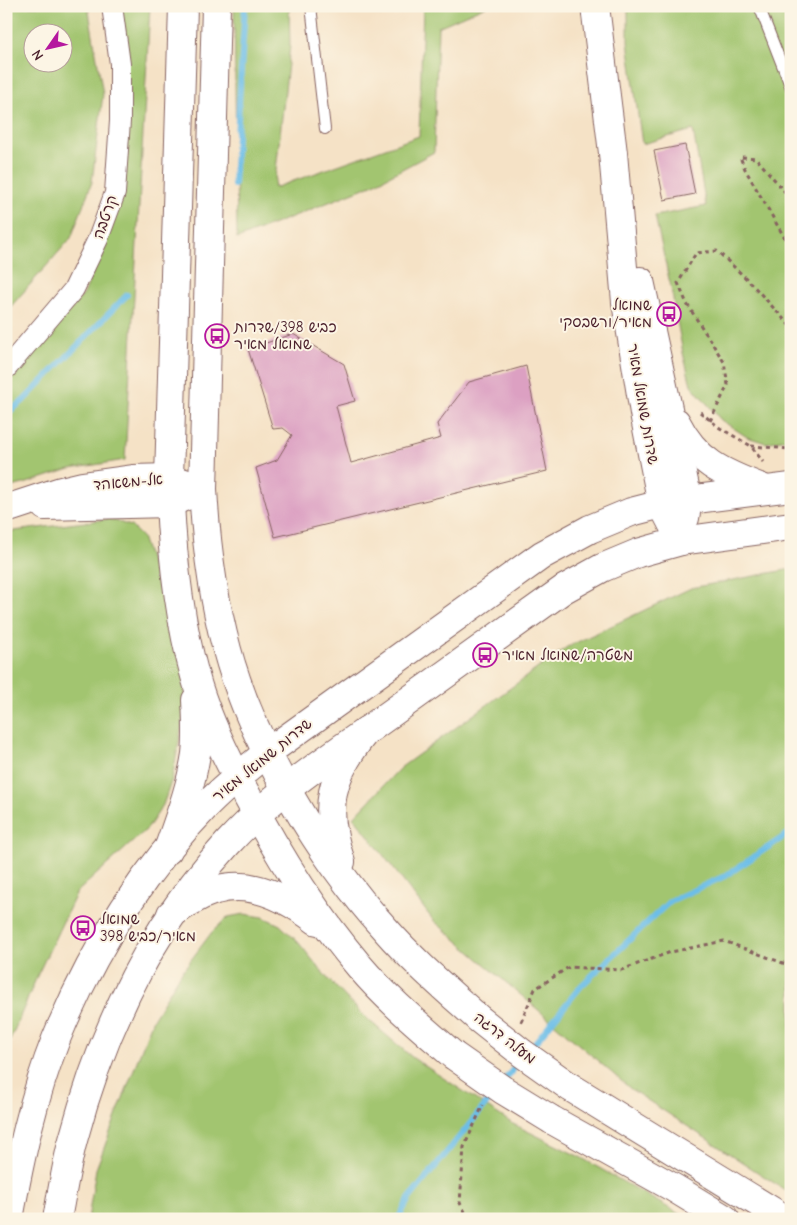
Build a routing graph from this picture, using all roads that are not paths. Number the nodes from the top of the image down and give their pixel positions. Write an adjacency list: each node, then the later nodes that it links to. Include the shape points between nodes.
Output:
1 (112, 6): 10 (street, קרטבה, via 120,64 115,193 74,289)
2 (184, 6): 14 (main road)
3 (216, 6): 13 (main road, מעלה דרגה)
4 (311, 6): 8 (lane)
5 (595, 6): 9 (main road, שדרות שמואל מאיר)
6 (760, 6): 7 (lane)
7 (791, 88)
8 (325, 129)
9 (613, 153): 11 (main road, שדרות שמואל מאיר); 15 (main road, שדרות שמואל מאיר, via 626,302 644,413)
10 (6, 369)
11 (667, 404): 12 (main road, via 684,437 703,459 729,476); 15 (main road, שדרות שמואל מאיר)
12 (780, 488): 15 (main road)
13 (203, 489): 14 (main road, אל-משאהד); 21 (main road, מעלה דרגה, via 205,529 227,650 245,702)
14 (170, 490): 16 (main road, אל-משאהד, via 133,479 82,486); 19 (main road, via 178,602)
15 (675, 502): 18 (main road, שדרות שמואל מאיר); 21 (main road, שדרות שמואל מאיר, via 631,512 590,529 542,555)
16 (11, 508)
17 (791, 526): 18 (main road)
18 (681, 541): 20 (main road, via 638,553 564,589)
19 (195, 678): 22 (main road); 25 (main road, via 196,754 186,798)
20 (366, 731): 23 (main road); 26 (main road, via 349,751 336,777 331,799 337,852)
21 (268, 752): 22 (main road, שדרות שמואל מאיר); 23 (main road, מעלה דרגה)
22 (237, 777): 24 (main road); 25 (main road, שדרות שמואל מאיר, via 204,808)
23 (287, 789): 24 (main road); 26 (main road, מעלה דרגה)
24 (256, 814): 27 (main road); 28 (main road, via 279,856)
25 (168, 850): 29 (main road, שדרות שמואל מאיר, via 107,936 76,993 38,1094)
26 (350, 887): 32 (main road, מעלה דרגה, bridge, via 427,972 522,1053 570,1087)
27 (171, 914): 28 (main road, via 215,890 244,888 283,899); 30 (main road, via 133,979 99,1061 72,1141)
28 (332, 933): 31 (main road, bridge, via 360,968 453,1055 552,1120)
29 (9, 1219)
30 (57, 1219)
31 (725, 1219)
32 (785, 1219)

